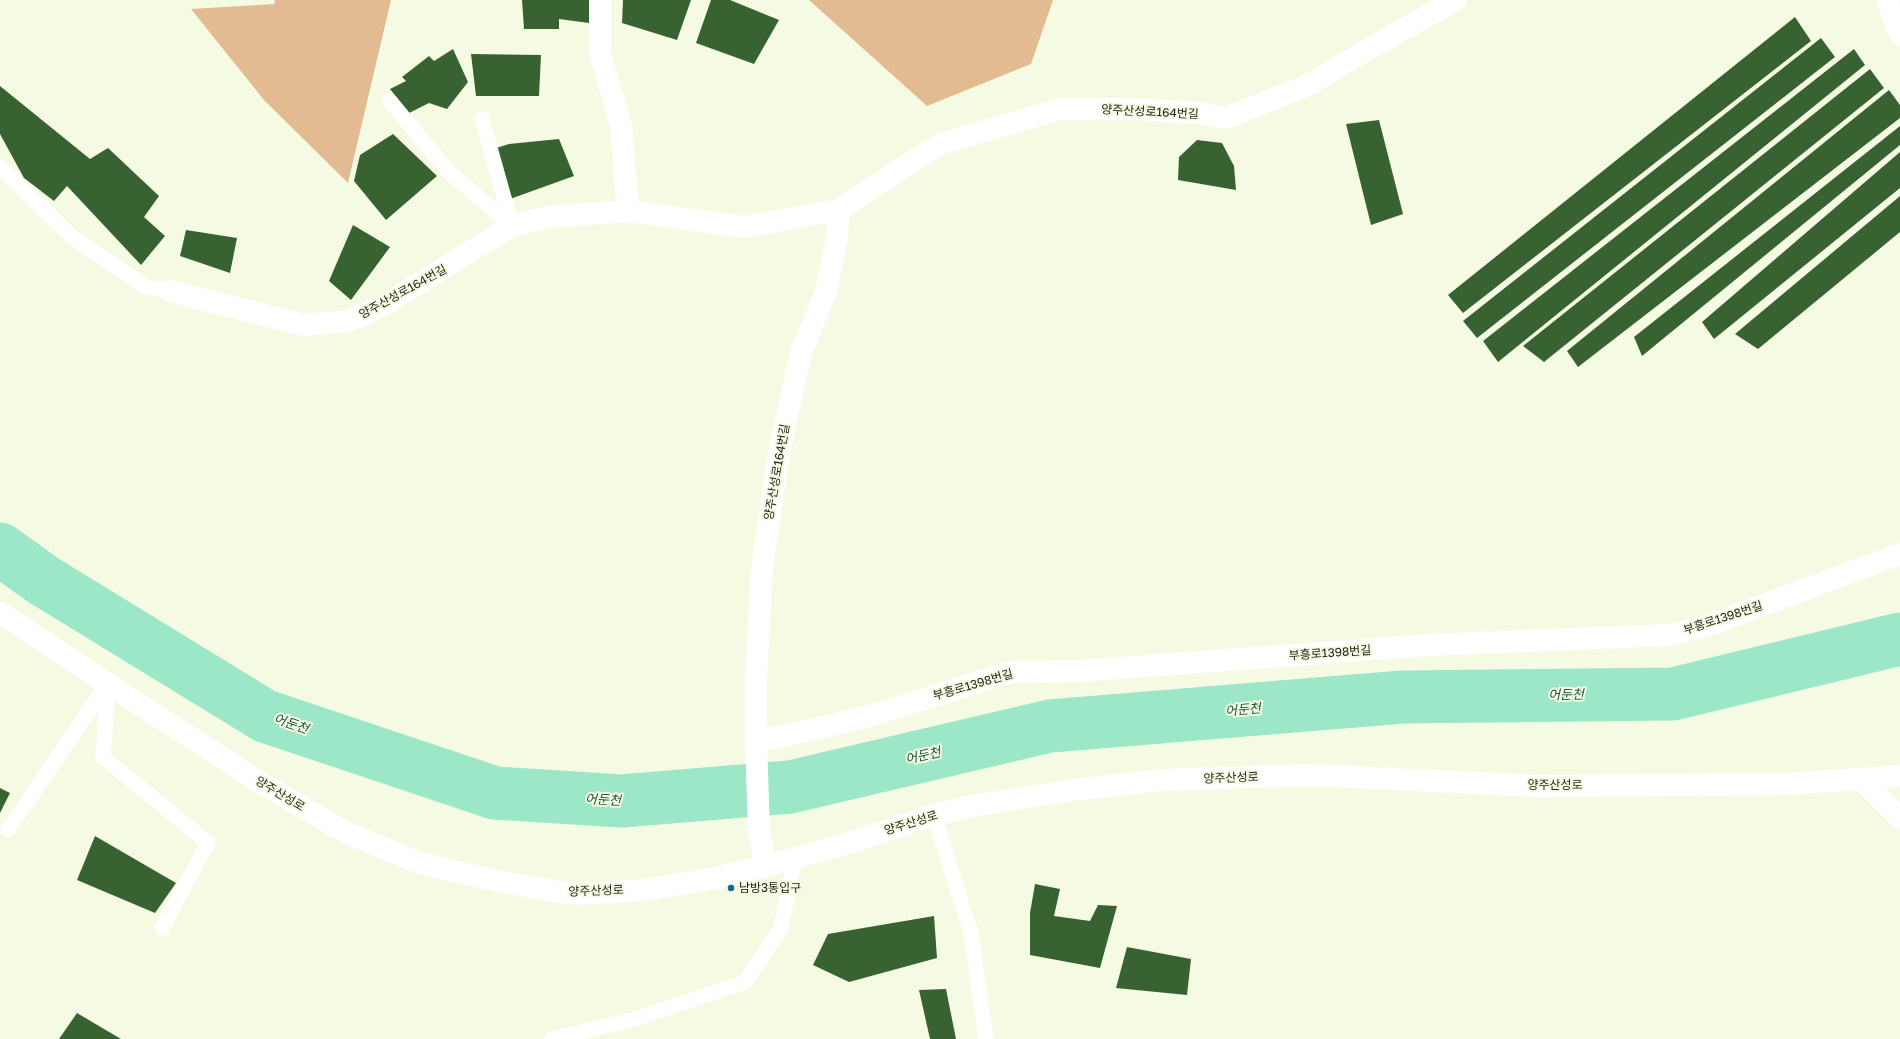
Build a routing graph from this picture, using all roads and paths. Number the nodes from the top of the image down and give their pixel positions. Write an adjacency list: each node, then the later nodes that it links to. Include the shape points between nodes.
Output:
1 (600, 0): 9 (street, via 600,54 621,125)
2 (1456, 0): 8 (street, 양주산성로164번길, via 1308,85 1226,118 1198,113 1132,109 1060,110 940,144)
3 (1887, 0): 4 (street)
4 (1900, 35)
5 (390, 101): 10 (lane, via 449,172)
6 (482, 119): 10 (lane)
7 (0, 167): 11 (lane, via 71,236 146,287)
8 (838, 210): 9 (street, 양주산성로164번길, via 744,227); 15 (street, 양주산성로164번길, via 837,238 826,292 801,352 779,453 762,568 756,677)
9 (628, 211): 10 (street, 양주산성로164번길, via 547,217)
10 (512, 226): 11 (street, 양주산성로164번길, via 382,306 350,321 304,326)
11 (170, 291)
12 (1900, 554): 15 (street, 부흥로1398번길, via 1712,624 1671,635 1430,645 1078,671 1010,672 870,716 780,737)
13 (0, 613): 14 (street, 양주산성로)
14 (108, 683): 20 (lane); 22 (street, 양주산성로, via 251,777 345,832 417,862 487,879 582,894 674,886); 23 (lane, via 103,757 208,844)
15 (756, 740): 22 (street, 양주산성로164번길, via 760,832)
16 (1900, 776): 17 (street, 양주산성로)
17 (1862, 780): 18 (street, 양주산성로, via 1788,784 1538,786 1310,775 1162,780 1007,800); 19 (street)
18 (934, 816): 21 (street, 양주산성로); 25 (lane, via 971,933)
19 (1900, 818)
20 (8, 830)
21 (794, 858): 22 (street, 양주산성로); 24 (lane, via 781,928 745,982 631,1020)
22 (766, 866)
23 (162, 928)
24 (552, 1039)
25 (986, 1039)

